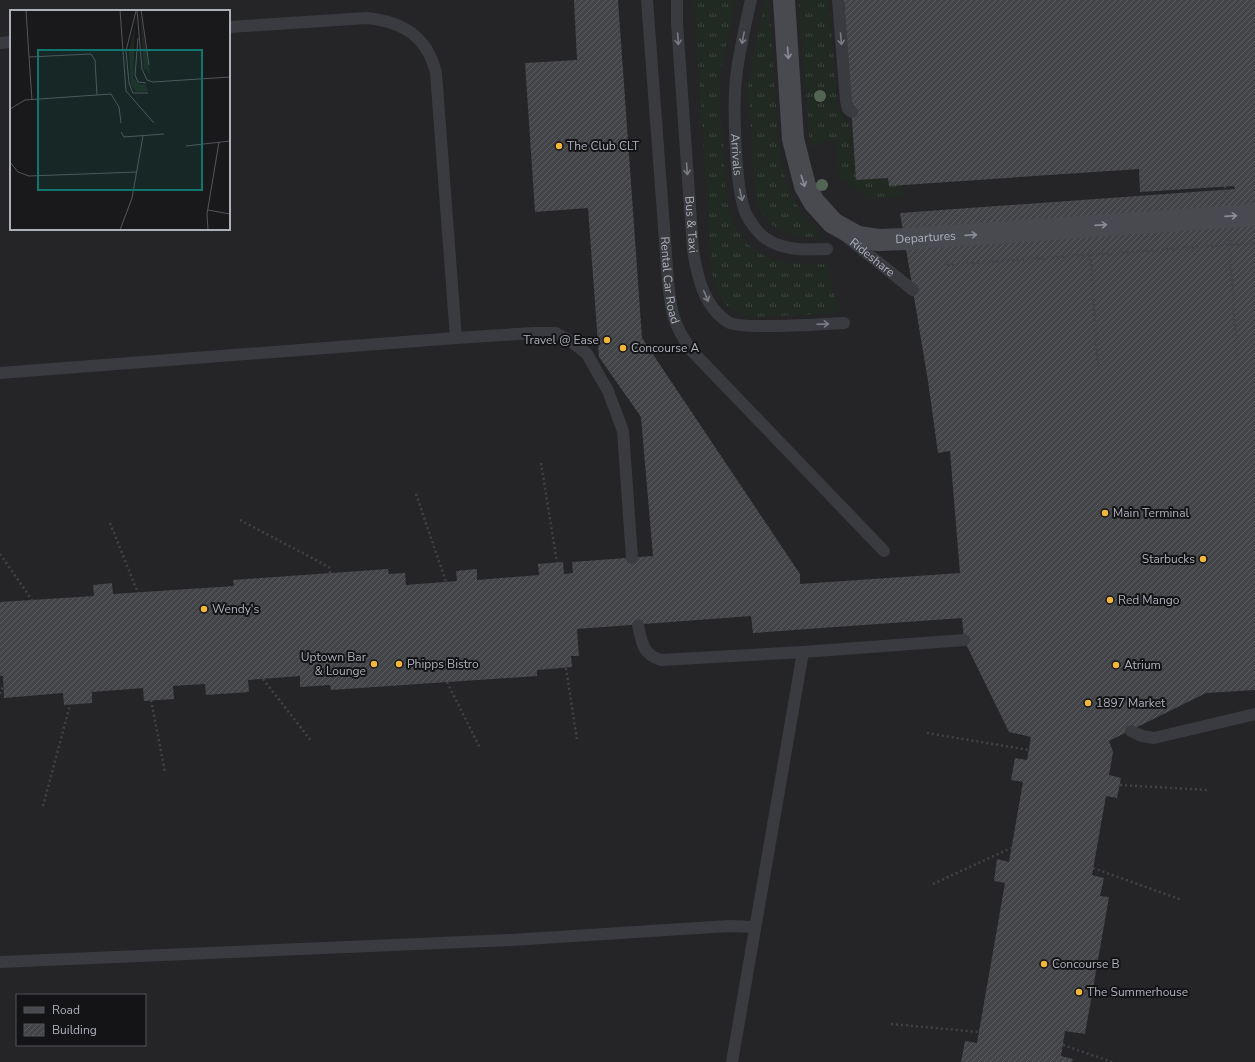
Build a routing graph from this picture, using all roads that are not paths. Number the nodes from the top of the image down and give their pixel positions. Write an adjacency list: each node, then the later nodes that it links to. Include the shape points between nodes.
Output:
1 (648, 0): 15 (lane, Rental Car Road, via 668,281 671,311 679,332 691,350)
2 (678, 0): 12 (lane, Bus & Taxi, one-way to 12, via 677,23 693,250 697,275 711,306 729,323 765,326)
3 (751, 0): 10 (lane, Arrivals, one-way to 10, via 734,96 739,185 746,214 765,238 777,244 794,249)
4 (784, 0): 9 (main road, Departures, one-way to 9, via 798,164 805,186 814,202)
5 (838, 0): 7 (lane, one-way to 7, via 846,101 848,109)
6 (230, 27): 13 (lane, via 367,18 384,20 403,26 415,34 428,51 436,73)
7 (852, 112)
8 (1255, 215): 9 (main road, Departures, one-way to 8, via 858,237 879,240)
9 (833, 223): 11 (lane, Rideshare, via 851,241)
10 (827, 249)
11 (913, 290)
12 (844, 323)
13 (456, 338): 14 (lane); 16 (lane, via 556,334 571,341 587,354 608,391 623,431)
14 (0, 373)
15 (884, 551)
16 (632, 558)
17 (638, 625): 19 (lane, via 644,649 651,657 661,660)
18 (964, 640): 19 (lane)
19 (803, 652): 22 (lane)
20 (1255, 714): 21 (lane, via 1154,738)
21 (1131, 731)
22 (755, 927): 23 (lane, via 729,926 511,940); 24 (lane)
23 (0, 962)
24 (732, 1062)

